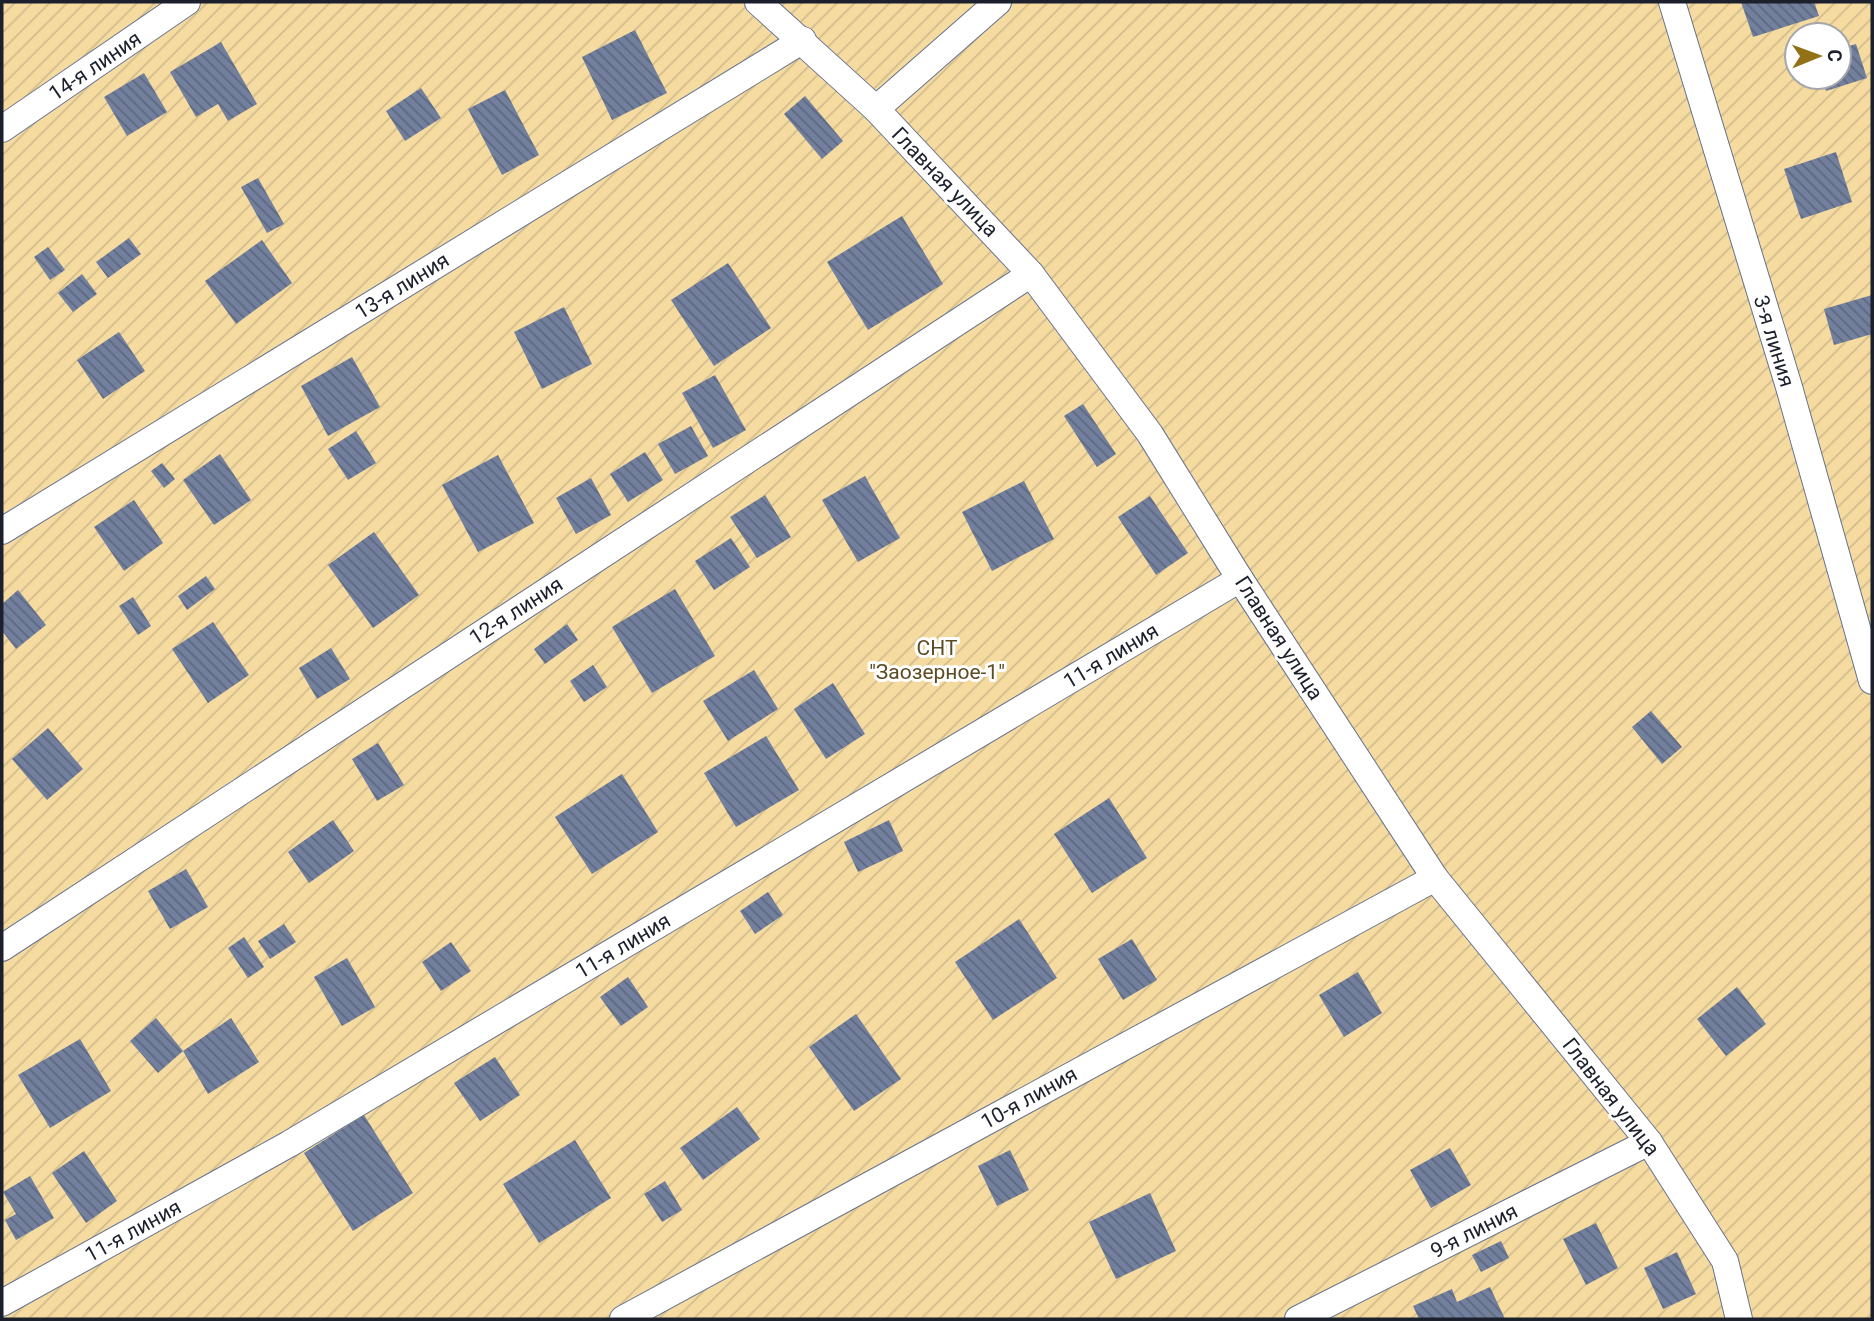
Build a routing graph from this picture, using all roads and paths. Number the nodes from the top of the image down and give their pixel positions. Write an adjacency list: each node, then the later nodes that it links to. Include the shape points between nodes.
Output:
1 (187, 2): 7 (street, 14-я линия)
2 (758, 2): 5 (street, Главная улица)
3 (998, 2): 6 (street)
4 (1672, 2): 11 (street, 3-я линия)
5 (803, 40): 6 (street, Главная улица); 9 (street, 13-я линия)
6 (876, 109): 8 (street, Главная улица)
7 (2, 129)
8 (1031, 274): 10 (street, Главная улица, via 1150,434); 13 (street, 12-я линия)
9 (2, 531)
10 (1240, 579): 12 (street, Главная улица); 15 (street, 11-я линия, via 289,1144)
11 (1872, 681)
12 (1435, 877): 14 (street, Главная улица); 16 (street, 10-я линия)
13 (2, 948)
14 (1649, 1142): 17 (street, 9-я линия); 18 (street, Главная улица, via 1725,1261)
15 (2, 1303)
16 (623, 1319)
17 (1298, 1319)
18 (1739, 1319)

